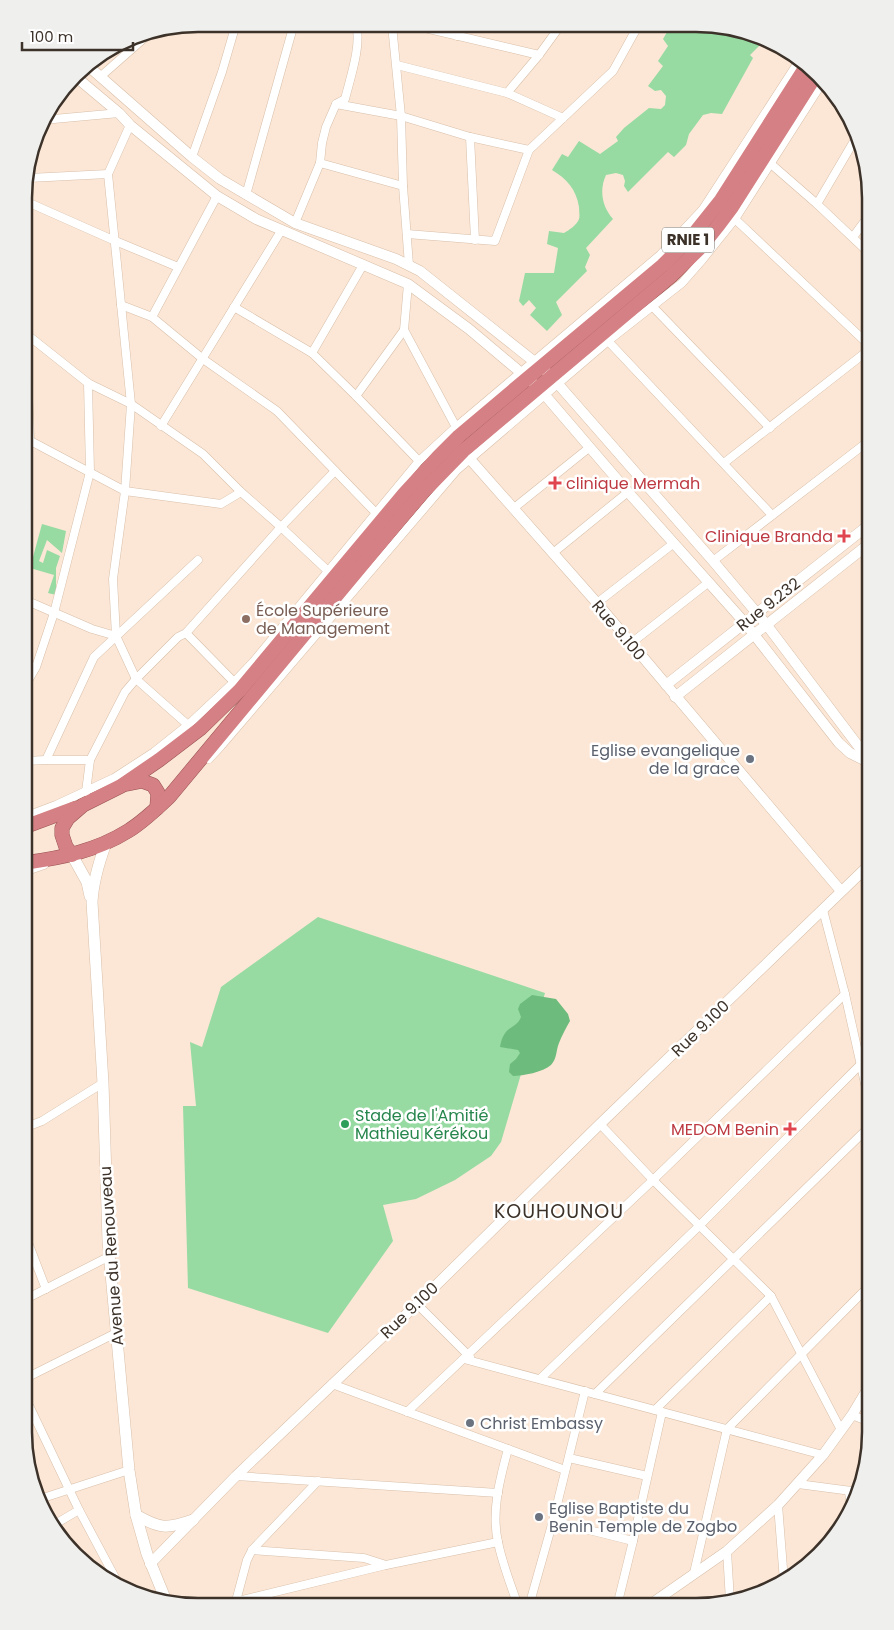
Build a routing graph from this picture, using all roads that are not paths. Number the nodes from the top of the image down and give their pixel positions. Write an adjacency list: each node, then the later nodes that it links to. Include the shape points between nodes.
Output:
1 (234, 32): 30 (street)
2 (292, 32): 36 (street)
3 (358, 32): 21 (street, via 350,80 344,99)
4 (393, 32): 12 (street)
5 (441, 32): 9 (street)
6 (458, 32): 9 (street)
7 (556, 32): 11 (street)
8 (635, 32): 24 (street, via 613,71)
9 (457, 36): 11 (street)
10 (138, 44): 16 (street)
11 (539, 55): 20 (street)
12 (397, 65): 20 (street); 23 (street)
13 (796, 66): 64 (street, via 691,224)
14 (93, 71): 16 (street)
15 (802, 71): 64 (highway, RNIE 1, via 720,200 693,235)
16 (100, 77): 30 (street)
17 (82, 81): 22 (street)
18 (812, 81): 64 (highway, RNIE 1, via 732,207 702,246 671,276)
19 (819, 88): 32 (street)
20 (507, 93): 24 (street)
21 (336, 104): 23 (street); 31 (street, via 326,127)
22 (119, 113): 25 (street); 26 (street)
23 (401, 116): 27 (street); 35 (street)
24 (563, 118): 29 (street)
25 (53, 119)
26 (130, 125): 33 (street); 37 (street)
27 (470, 137): 29 (street); 47 (street)
28 (852, 144): 39 (street)
29 (529, 150): 47 (street, via 497,240)
30 (192, 157): 36 (street)
31 (320, 163): 35 (street); 41 (street)
32 (771, 164): 39 (street); 40 (street)
33 (108, 174): 34 (street); 46 (street)
34 (34, 178)
35 (403, 186): 44 (street)
36 (246, 195): 41 (street)
37 (217, 196): 43 (street); 51 (street)
38 (32, 204): 46 (street)
39 (817, 204): 45 (street)
40 (735, 219): 55 (street, via 682,283); 59 (street)
41 (295, 223): 50 (street)
42 (862, 225): 45 (street)
43 (281, 231): 49 (street); 54 (street)
44 (407, 234): 47 (street); 50 (street)
45 (853, 237): 48 (street)
46 (113, 240): 51 (street); 53 (street)
47 (475, 240)
48 (862, 246)
49 (363, 265): 52 (street); 61 (street)
50 (409, 265): 64 (street)
51 (178, 267): 56 (street)
52 (408, 284): 57 (street); 66 (street, via 470,329)
53 (121, 305): 56 (street); 68 (street)
54 (234, 307): 61 (street); 63 (street)
55 (653, 307): 60 (street); 71 (street)
56 (152, 317): 63 (street)
57 (404, 330): 67 (street); 70 (street)
58 (32, 338): 65 (street)
59 (862, 339)
60 (608, 341): 64 (street); 77 (street)
61 (312, 353): 67 (street)
62 (862, 354): 71 (street)
63 (203, 359): 69 (street); 78 (street, via 277,411)
64 (546, 372): 66 (highway, RNIE 1); 66 (street); 92 (street)
65 (88, 382): 68 (street); 79 (street)
66 (533, 383): 70 (street); 74 (street); 75 (street); 118 (highway, RNIE 1, via 459,436 427,469 222,709 184,742); 119 (highway, RNIE 1, via 424,492)
67 (356, 396): 76 (street)
68 (131, 404): 69 (street); 80 (street)
69 (161, 426): 81 (street, via 203,454)
70 (456, 428): 76 (street)
71 (770, 428): 77 (street)
72 (32, 442): 79 (street)
73 (862, 446): 85 (street)
74 (590, 447): 82 (street); 83 (street)
75 (469, 458): 83 (street, Rue 9.100); 119 (street, via 221,746)
76 (419, 461): 84 (street)
77 (724, 463): 85 (street)
78 (335, 471): 84 (street); 86 (street)
79 (90, 472): 80 (street); 97 (street)
80 (125, 491): 81 (street, via 221,504); 103 (street, via 113,579)
81 (241, 492): 86 (street)
82 (628, 492): 88 (street); 90 (street)
83 (514, 508): 90 (street, Rue 9.100)
84 (375, 512): 93 (street)
85 (772, 515): 92 (street)
86 (281, 527): 93 (street); 101 (street)
87 (862, 531): 98 (street, Rue 9.232)
88 (674, 543): 94 (street); 96 (street)
89 (862, 549): 100 (street, Rue 9.232)
90 (553, 553): 96 (street, Rue 9.100)
91 (198, 560): 103 (street)
92 (713, 560): 98 (street)
93 (328, 571): 107 (street)
94 (708, 582): 99 (street); 104 (street)
95 (32, 603): 97 (street)
96 (597, 604): 104 (street, Rue 9.100)
97 (54, 613): 103 (street); 105 (street)
98 (757, 613): 99 (street, Rue 9.232); 100 (street)
99 (744, 623): 102 (street); 108 (street, Rue 9.232)
100 (766, 624): 102 (street, Rue 9.232); 109 (street)
101 (186, 632): 106 (street); 107 (street)
102 (754, 635): 110 (street, Rue 9.232); 111 (street)
103 (116, 636): 106 (street); 115 (street, via 94,657)
104 (630, 644): 108 (street, Rue 9.100)
105 (32, 674)
106 (136, 679): 112 (street); 116 (street, via 125,692)
107 (234, 682): 112 (street)
108 (666, 685): 110 (street, Rue 9.100)
109 (817, 690): 111 (street); 113 (street)
110 (675, 697): 129 (street, Rue 9.100)
111 (804, 699): 114 (street, via 838,743)
112 (188, 724): 120 (street, via 154,752)
113 (862, 751)
114 (862, 758)
115 (46, 760): 116 (street); 117 (street)
116 (90, 760): 120 (street)
117 (32, 761)
118 (122, 786): 120 (highway, RNIE 1); 121 (highway, via 142,781 153,785 158,793)
119 (170, 797): 121 (highway, RNIE 1)
120 (84, 798): 122 (street); 123 (highway, RNIE 1); 125 (highway, via 62,828)
121 (156, 808): 124 (highway, RNIE 1, via 127,832)
122 (32, 814)
123 (32, 823)
124 (106, 843): 125 (highway, RNIE 1); 130 (main road, Avenue du Renouveau, via 97,869)
125 (65, 856): 126 (highway, RNIE 1); 127 (street); 130 (main road, Avenue du Renouveau, via 87,882)
126 (32, 862)
127 (32, 870)
128 (861, 872): 129 (street)
129 (841, 891): 131 (street, Rue 9.100)
130 (92, 902): 134 (main road, Avenue du Renouveau)
131 (824, 910): 132 (street); 135 (street, Rue 9.100)
132 (845, 994): 133 (street); 138 (street)
133 (861, 1064): 139 (street)
134 (103, 1083): 136 (street); 141 (main road, Avenue du Renouveau)
135 (600, 1124): 138 (street); 147 (street, Rue 9.100)
136 (32, 1125)
137 (861, 1135): 142 (street)
138 (653, 1180): 139 (street); 150 (street)
139 (699, 1226): 142 (street); 152 (street)
140 (32, 1253): 143 (street)
141 (110, 1256): 143 (street); 148 (main road, Avenue du Renouveau)
142 (734, 1259): 146 (street); 155 (street)
143 (46, 1289): 145 (street)
144 (861, 1294): 149 (street)
145 (32, 1296)
146 (771, 1296): 149 (street); 157 (street)
147 (417, 1304): 150 (street); 153 (street, Rue 9.100)
148 (116, 1333): 151 (street); 167 (main road, Avenue du Renouveau)
149 (801, 1354): 162 (street); 163 (street)
150 (466, 1357): 152 (street); 159 (street)
151 (32, 1375)
152 (540, 1379): 154 (street)
153 (332, 1384): 159 (street); 169 (street, Rue 9.100)
154 (585, 1391): 155 (street); 166 (street)
155 (595, 1394): 157 (street)
156 (861, 1400): 160 (street)
157 (659, 1411): 162 (street); 170 (street)
158 (32, 1412): 173 (street)
159 (407, 1412): 164 (street)
160 (852, 1415): 161 (street); 163 (street)
161 (861, 1419)
162 (726, 1429): 165 (street); 190 (street)
163 (841, 1430): 165 (street)
164 (508, 1449): 168 (street); 175 (street)
165 (823, 1454): 172 (street)
166 (569, 1458): 168 (street); 170 (street)
167 (128, 1470): 173 (street); 179 (main road, Avenue du Renouveau)
168 (565, 1470): 181 (street)
169 (236, 1476): 171 (street); 180 (street, Rue 9.100)
170 (647, 1476): 183 (street)
171 (318, 1480): 175 (street); 185 (street)
172 (798, 1484): 174 (street); 177 (street)
173 (70, 1490): 176 (street); 178 (street)
174 (850, 1492)
175 (498, 1493): 184 (street)
176 (46, 1497)
177 (778, 1505): 186 (street); 189 (street)
178 (79, 1510): 182 (street); 191 (street)
179 (136, 1515): 180 (main road, via 165,1527); 187 (main road, Avenue du Renouveau)
180 (193, 1520): 187 (street, Rue 9.100)
181 (553, 1521): 183 (street); 197 (street)
182 (60, 1522)
183 (633, 1541): 198 (street)
184 (498, 1542): 188 (street); 196 (street)
185 (252, 1550): 188 (street, via 364,1558); 194 (street)
186 (726, 1551): 190 (street); 193 (street)
187 (150, 1564): 192 (main road, Avenue du Renouveau)
188 (386, 1565): 195 (street)
189 (783, 1572)
190 (694, 1573): 199 (street)
191 (113, 1574)
192 (163, 1593)
193 (729, 1594)
194 (237, 1598)
195 (248, 1598)
196 (516, 1598)
197 (529, 1598)
198 (618, 1598)
199 (667, 1598)

